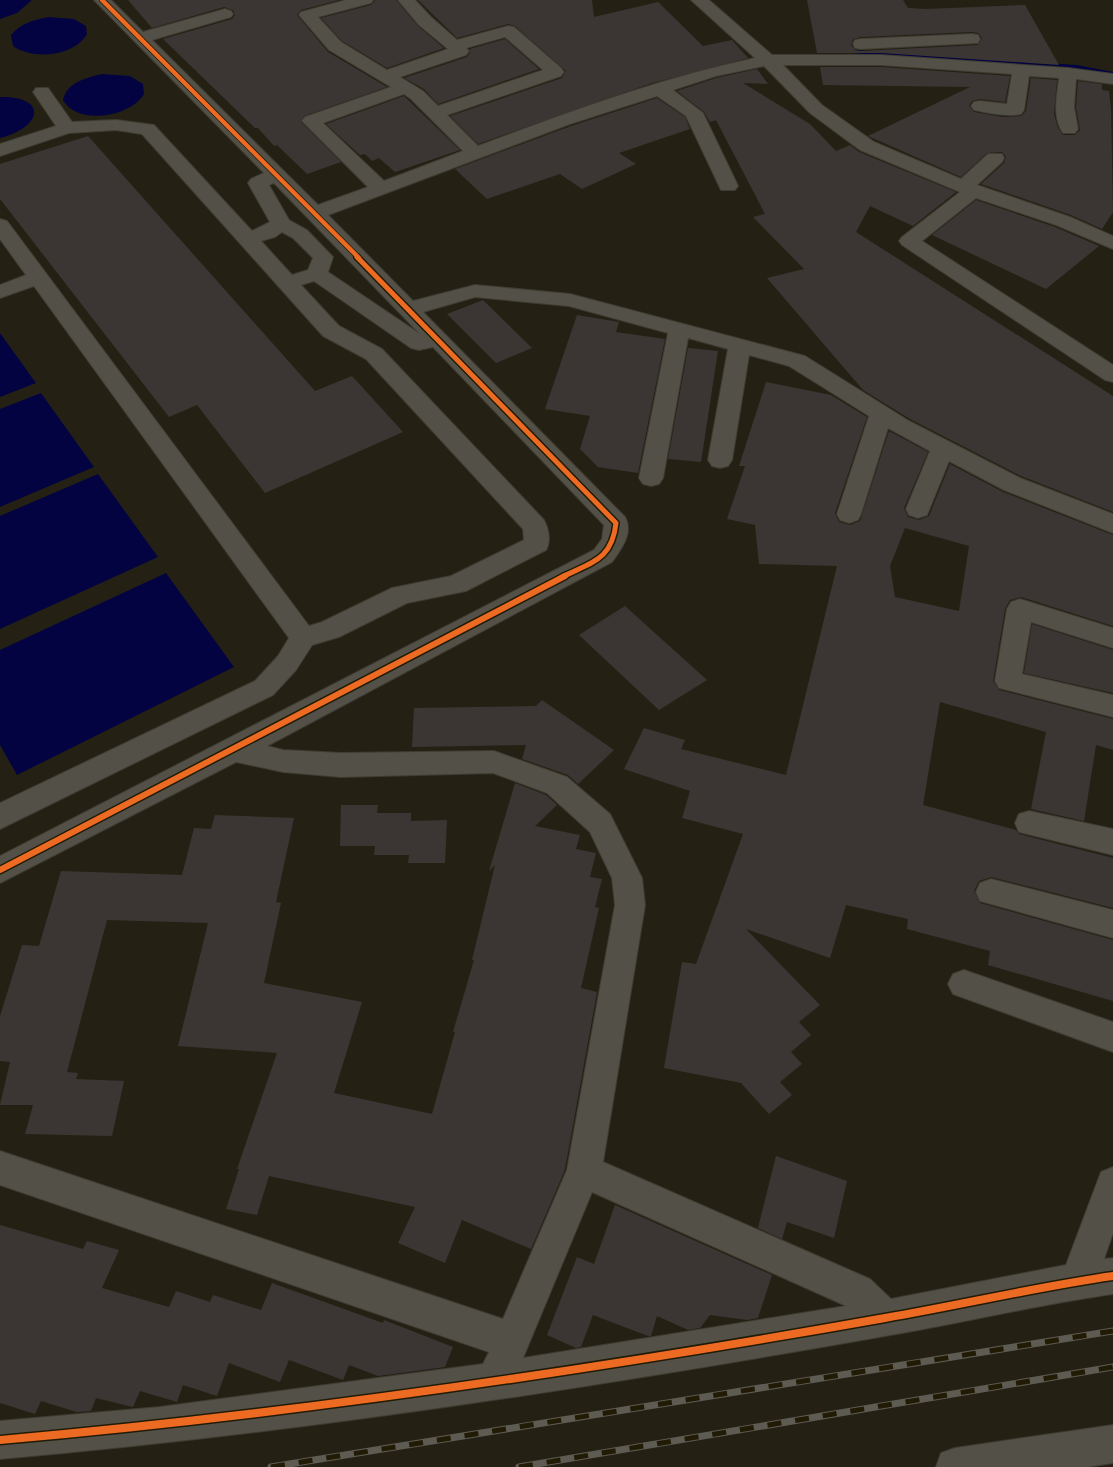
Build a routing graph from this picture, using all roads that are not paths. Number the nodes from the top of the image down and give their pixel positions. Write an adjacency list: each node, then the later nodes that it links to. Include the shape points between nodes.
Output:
1 (365, 0): 12 (street, via 307,15 335,46)
2 (406, 0): 8 (street)
3 (699, 0): 9 (street)
4 (107, 1): 6 (street)
5 (225, 14): 6 (street)
6 (140, 38): 24 (street)
7 (972, 39): 9 (street)
8 (455, 46): 12 (street, via 460,51); 18 (street, via 508,31 555,72)
9 (762, 54): 10 (street); 15 (street); 27 (street, via 816,109 867,146)
10 (1021, 70): 11 (street); 17 (street, via 1015,110)
11 (1068, 73): 13 (street); 20 (street, via 1065,107)
12 (386, 76): 14 (street)
13 (1113, 79)
14 (406, 88): 18 (street); 26 (street, via 310,121)
15 (661, 90): 22 (street, via 564,120); 25 (street, via 694,113)
16 (42, 92): 19 (street)
17 (980, 106)
18 (436, 113): 22 (street)
19 (67, 128): 21 (street); 31 (street, via 116,125 148,129)
20 (1069, 129)
21 (0, 150)
22 (475, 153): 26 (street)
23 (995, 158): 27 (street)
24 (276, 174): 28 (street); 29 (street, via 258,183)
25 (728, 186)
26 (380, 188): 28 (street)
27 (969, 188): 32 (street, via 1063,221); 41 (street, via 908,241)
28 (315, 213): 37 (street)
29 (282, 224): 31 (street, via 268,233); 33 (street, via 300,234 323,257)
30 (0, 225): 34 (street)
31 (247, 239): 35 (street)
32 (1113, 243)
33 (317, 274): 35 (street); 39 (street, via 419,343)
34 (38, 278): 36 (street); 49 (street)
35 (287, 283): 49 (street, via 331,331 374,354 535,526 538,544 457,584 401,595 330,630)
36 (0, 292)
37 (409, 310): 38 (street, via 474,291 570,300); 39 (street)
38 (679, 329): 40 (street); 45 (street)
39 (438, 339): 52 (street, via 616,523 614,541 603,556)
40 (740, 345): 42 (street, via 798,361); 44 (street)
41 (1113, 375)
42 (881, 414): 43 (street); 47 (street)
43 (943, 448): 46 (street); 48 (street, via 1012,484)
44 (720, 460)
45 (651, 478)
46 (918, 509)
47 (849, 514)
48 (1113, 524)
49 (303, 638): 53 (street, via 287,663 264,688)
50 (1113, 638): 51 (street, via 1020,609 1008,682)
51 (1113, 706)
52 (234, 750): 56 (street); 62 (street, via 282,761 341,764 494,762 557,785 600,823 627,878 630,905)
53 (0, 817)
54 (1029, 823): 55 (street)
55 (1113, 842)
56 (0, 870)
57 (991, 892): 58 (street)
58 (1113, 924)
59 (964, 984): 60 (street)
60 (1113, 1037)
61 (0, 1168): 67 (street)
62 (584, 1171): 66 (street, via 857,1292); 67 (street)
63 (1113, 1184): 65 (street)
64 (1113, 1276): 65 (street)
65 (1078, 1281): 66 (street)
66 (885, 1318): 68 (street)
67 (512, 1341): 68 (street)
68 (495, 1381): 69 (street, via 160,1426)
69 (0, 1440)
70 (1113, 1444): 71 (street)
71 (1084, 1458): 72 (street)
72 (955, 1467)

